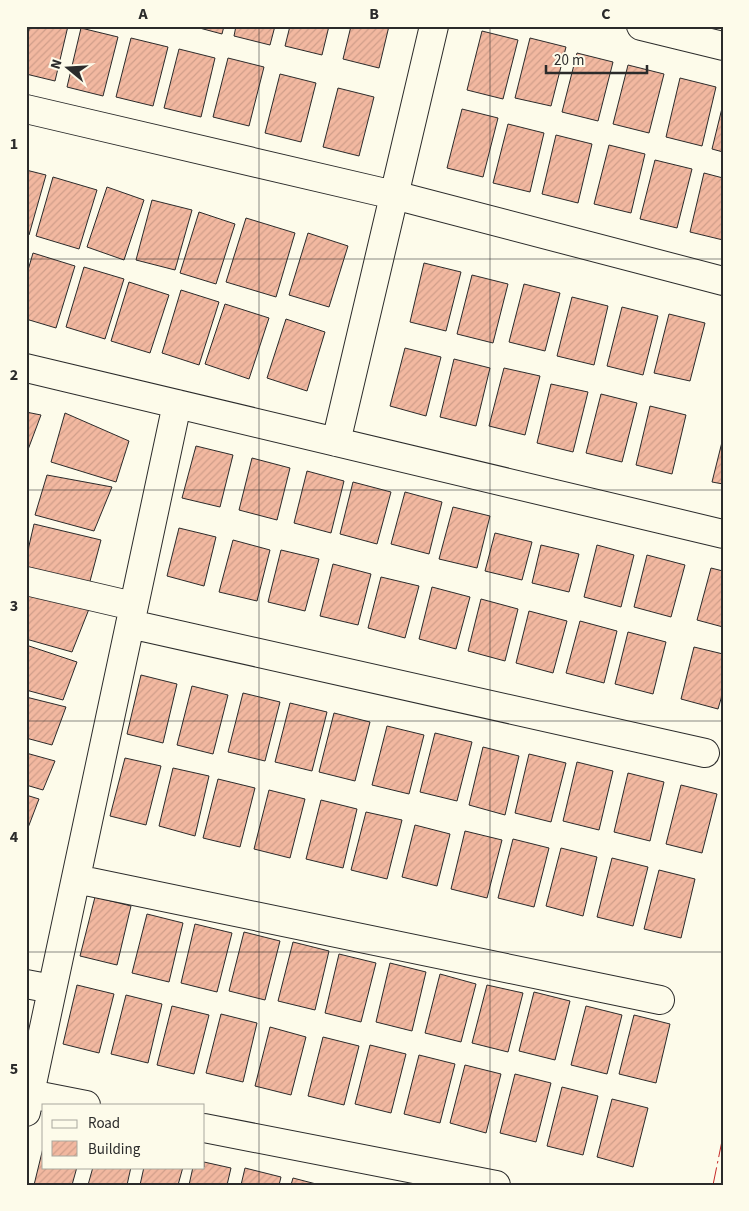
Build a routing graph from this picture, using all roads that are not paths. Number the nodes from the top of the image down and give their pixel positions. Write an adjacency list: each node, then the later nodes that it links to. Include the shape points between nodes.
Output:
1 (434, 26): 5 (street)
2 (641, 26): 3 (street)
3 (723, 46)
4 (26, 109): 5 (street)
5 (394, 195): 6 (street); 9 (street)
6 (723, 281)
7 (26, 368): 8 (street)
8 (177, 404): 9 (street); 12 (street)
9 (336, 442): 10 (street)
10 (723, 534)
11 (26, 580): 12 (street)
12 (132, 615): 13 (street); 14 (street)
13 (704, 753)
14 (76, 879): 16 (street); 17 (street)
15 (26, 984): 16 (street)
16 (52, 990): 18 (street)
17 (660, 1000)
18 (28, 1103): 19 (street)
19 (57, 1104)
20 (205, 1128): 21 (street)
21 (496, 1185)

